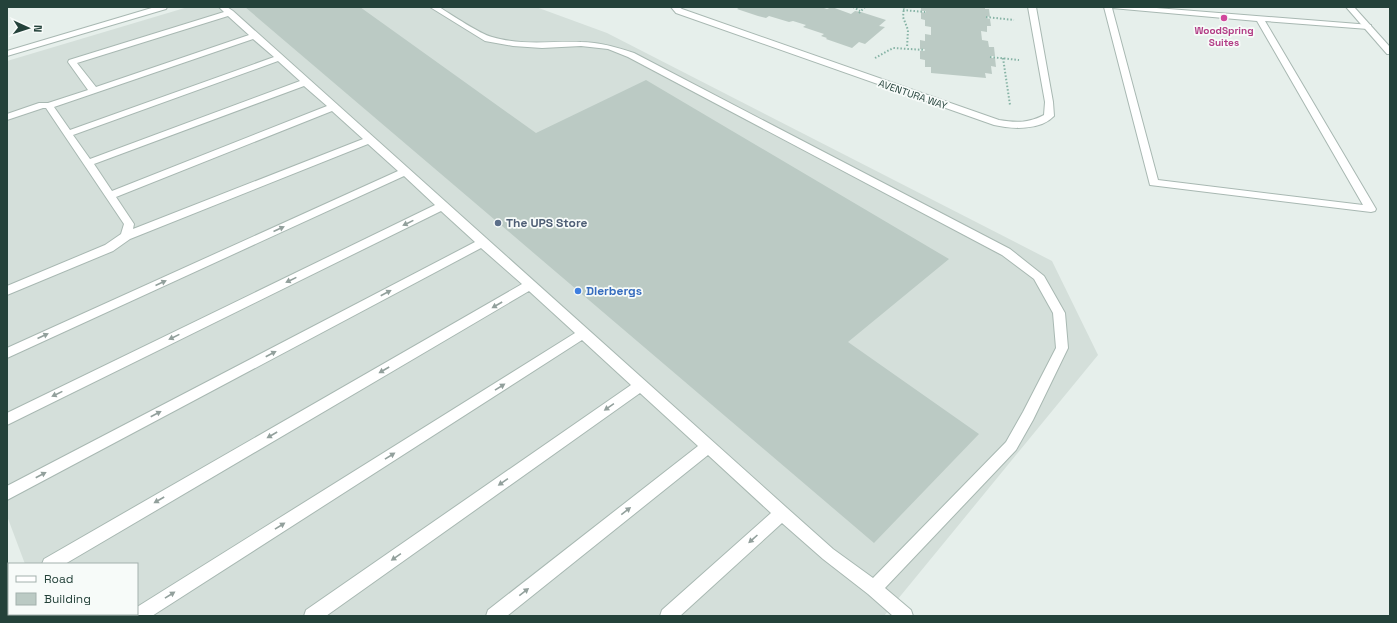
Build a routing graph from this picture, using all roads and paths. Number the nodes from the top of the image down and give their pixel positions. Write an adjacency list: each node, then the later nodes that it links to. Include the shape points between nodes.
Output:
1 (163, 7): 21 (street)
2 (434, 7): 51 (street, via 488,39 542,46 581,44 609,47 632,55 1006,252 1038,276 1059,313 1062,348 1028,416 1011,446)
3 (675, 7): 26 (street, AVENTURA WAY, via 679,11)
4 (853, 7): 5 (path, via 860,12)
5 (865, 7)
6 (1032, 7): 15 (street, AVENTURA WAY)
7 (1108, 7): 14 (street, via 1154,183 1371,209)
8 (1116, 7): 14 (street)
9 (1350, 7): 16 (street)
10 (903, 8): 12 (path); 18 (path, via 908,30)
11 (226, 10): 17 (street); 28 (street, via 72,62)
12 (926, 12)
13 (986, 17): 15 (path)
14 (1260, 19): 16 (street)
15 (1034, 22): 25 (street, AVENTURA WAY)
16 (1368, 27): 20 (street)
17 (254, 36): 23 (street); 28 (street)
18 (907, 48): 19 (path); 26 (path, via 888,49)
19 (925, 50)
20 (1390, 52)
21 (7, 54)
22 (990, 56): 24 (path)
23 (280, 58): 27 (street); 33 (street)
24 (1003, 58): 25 (path); 32 (path)
25 (1042, 62): 32 (street, AVENTURA WAY, via 1049,116 1036,124)
26 (856, 74): 32 (street, AVENTURA WAY, via 997,123)
27 (306, 82): 30 (street); 35 (street)
28 (94, 91): 29 (street)
29 (49, 106): 31 (street, via 42,105); 33 (street)
30 (333, 107): 34 (street); 37 (street)
31 (7, 117)
32 (1013, 125)
33 (69, 133): 35 (street)
34 (370, 140): 36 (street); 39 (street)
35 (88, 163): 37 (street)
36 (405, 172): 38 (street); 44 (street, one-way to 36)
37 (110, 195): 39 (street, via 129,224)
38 (443, 206): 40 (street); 46 (street, one-way to 46)
39 (126, 236): 42 (street, via 109,248)
40 (483, 242): 41 (street); 48 (street, one-way to 40)
41 (530, 285): 43 (street); 50 (street, one-way to 50)
42 (7, 291)
43 (584, 333): 45 (street); 52 (street, one-way to 43)
44 (7, 353)
45 (641, 385): 47 (street); 53 (street, one-way to 53)
46 (7, 419)
47 (708, 446): 49 (street); 54 (street, one-way to 47)
48 (7, 493)
49 (782, 513): 51 (street, via 828,554); 55 (street, one-way to 55)
50 (52, 563)
51 (874, 588): 56 (street)
52 (137, 616)
53 (312, 616)
54 (494, 616)
55 (668, 616)
56 (905, 616)

